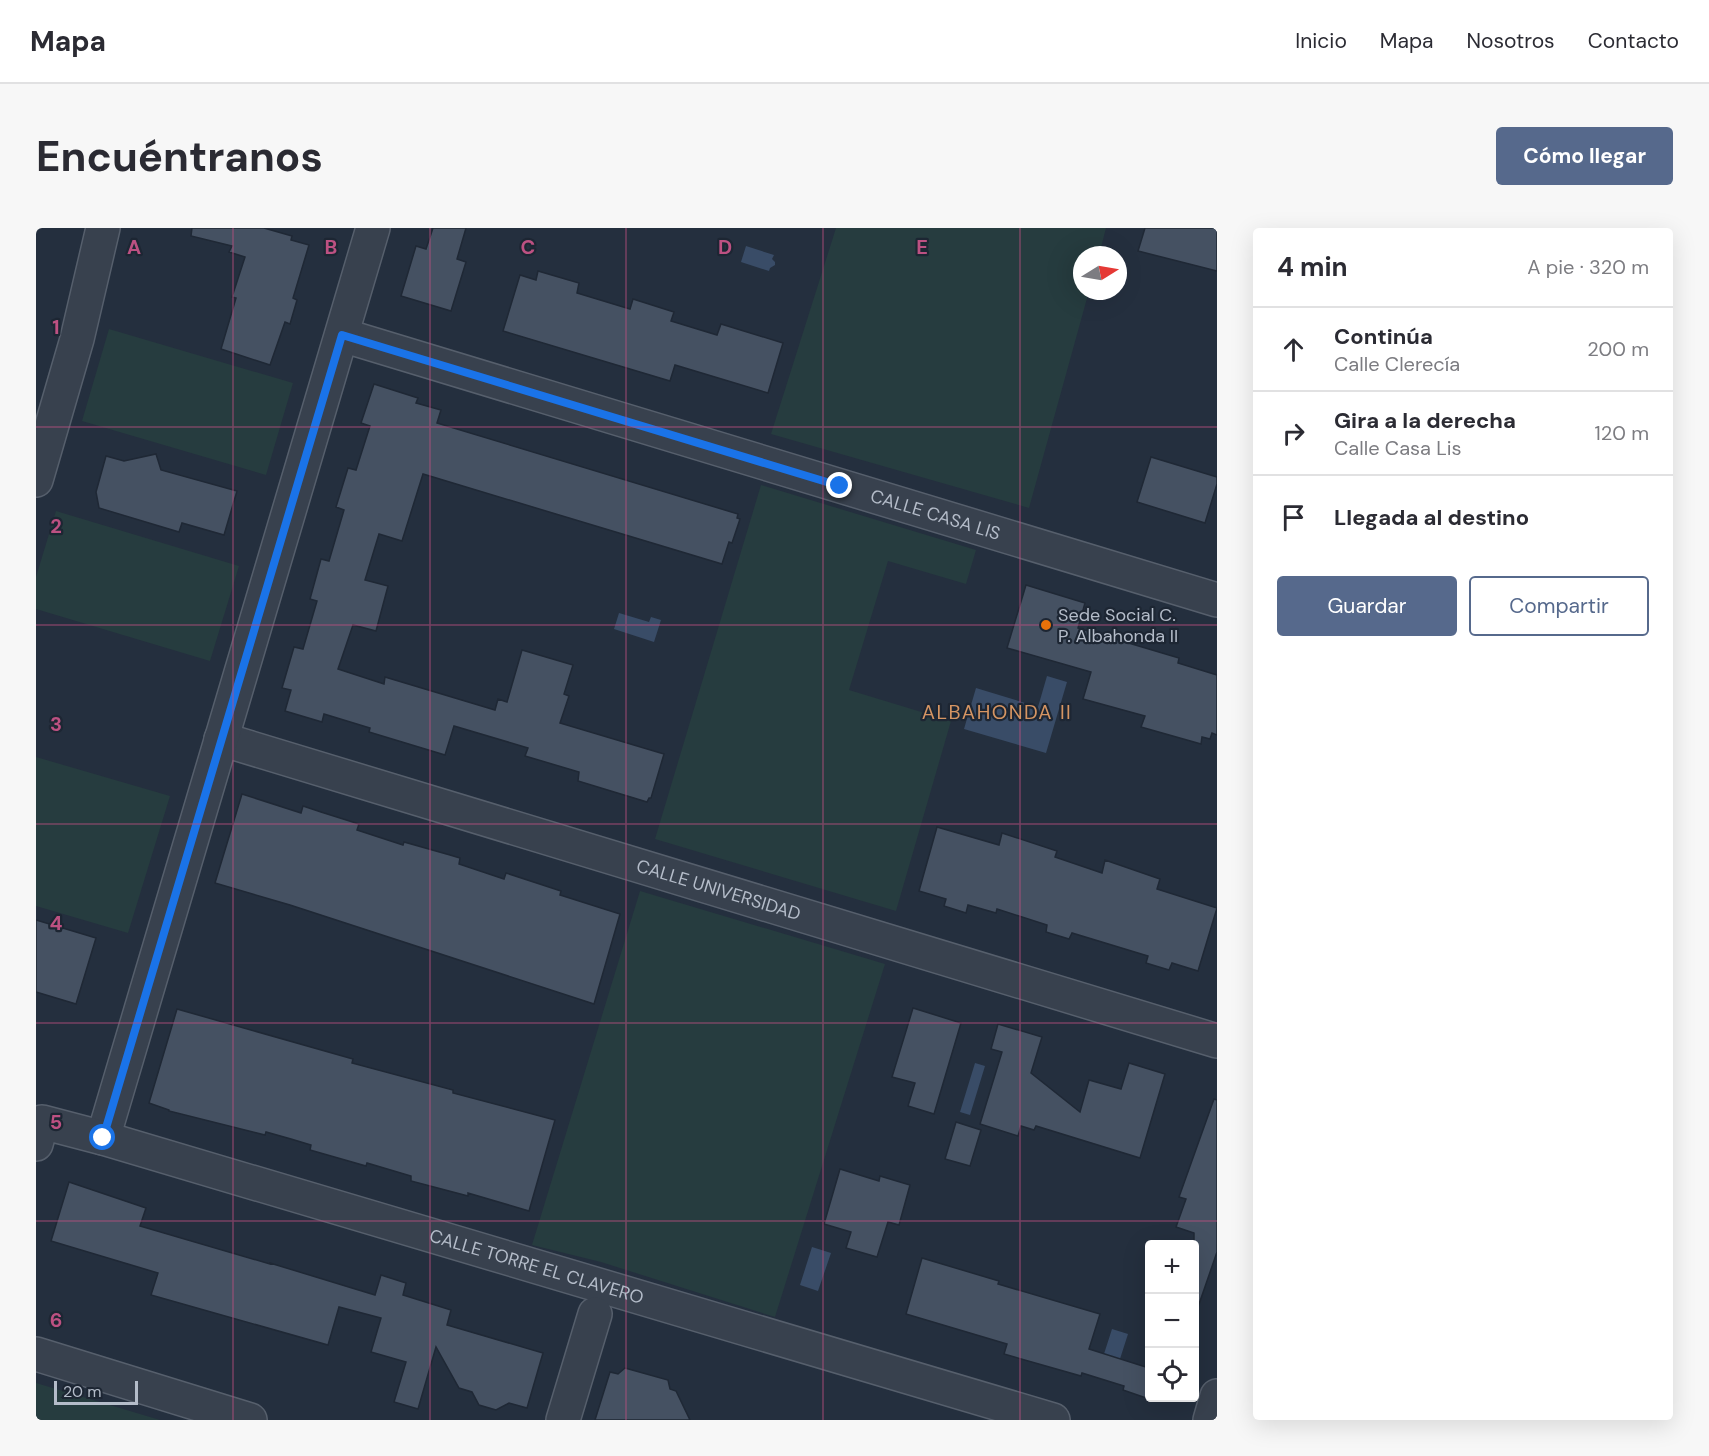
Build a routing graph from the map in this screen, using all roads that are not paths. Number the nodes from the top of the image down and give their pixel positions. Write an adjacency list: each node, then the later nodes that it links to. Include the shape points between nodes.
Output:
1 (103, 228): 4 (street, via 77,339)
2 (374, 228): 3 (street)
3 (342, 335): 5 (street, CALLE CASA LIS); 6 (street)
4 (36, 480)
5 (1217, 600)
6 (221, 739): 7 (street, CALLE UNIVERSIDAD); 8 (street)
7 (1217, 1041)
8 (103, 1138): 9 (street, CALLE TORRE EL CLAVERO, via 42,1122); 15 (street, CALLE TORRE EL CLAVERO)
9 (36, 1144)
10 (595, 1314): 14 (street)
11 (36, 1354): 13 (street)
12 (1217, 1396): 16 (street)
13 (250, 1420)
14 (563, 1420)
15 (1053, 1420)
16 (1210, 1420)

